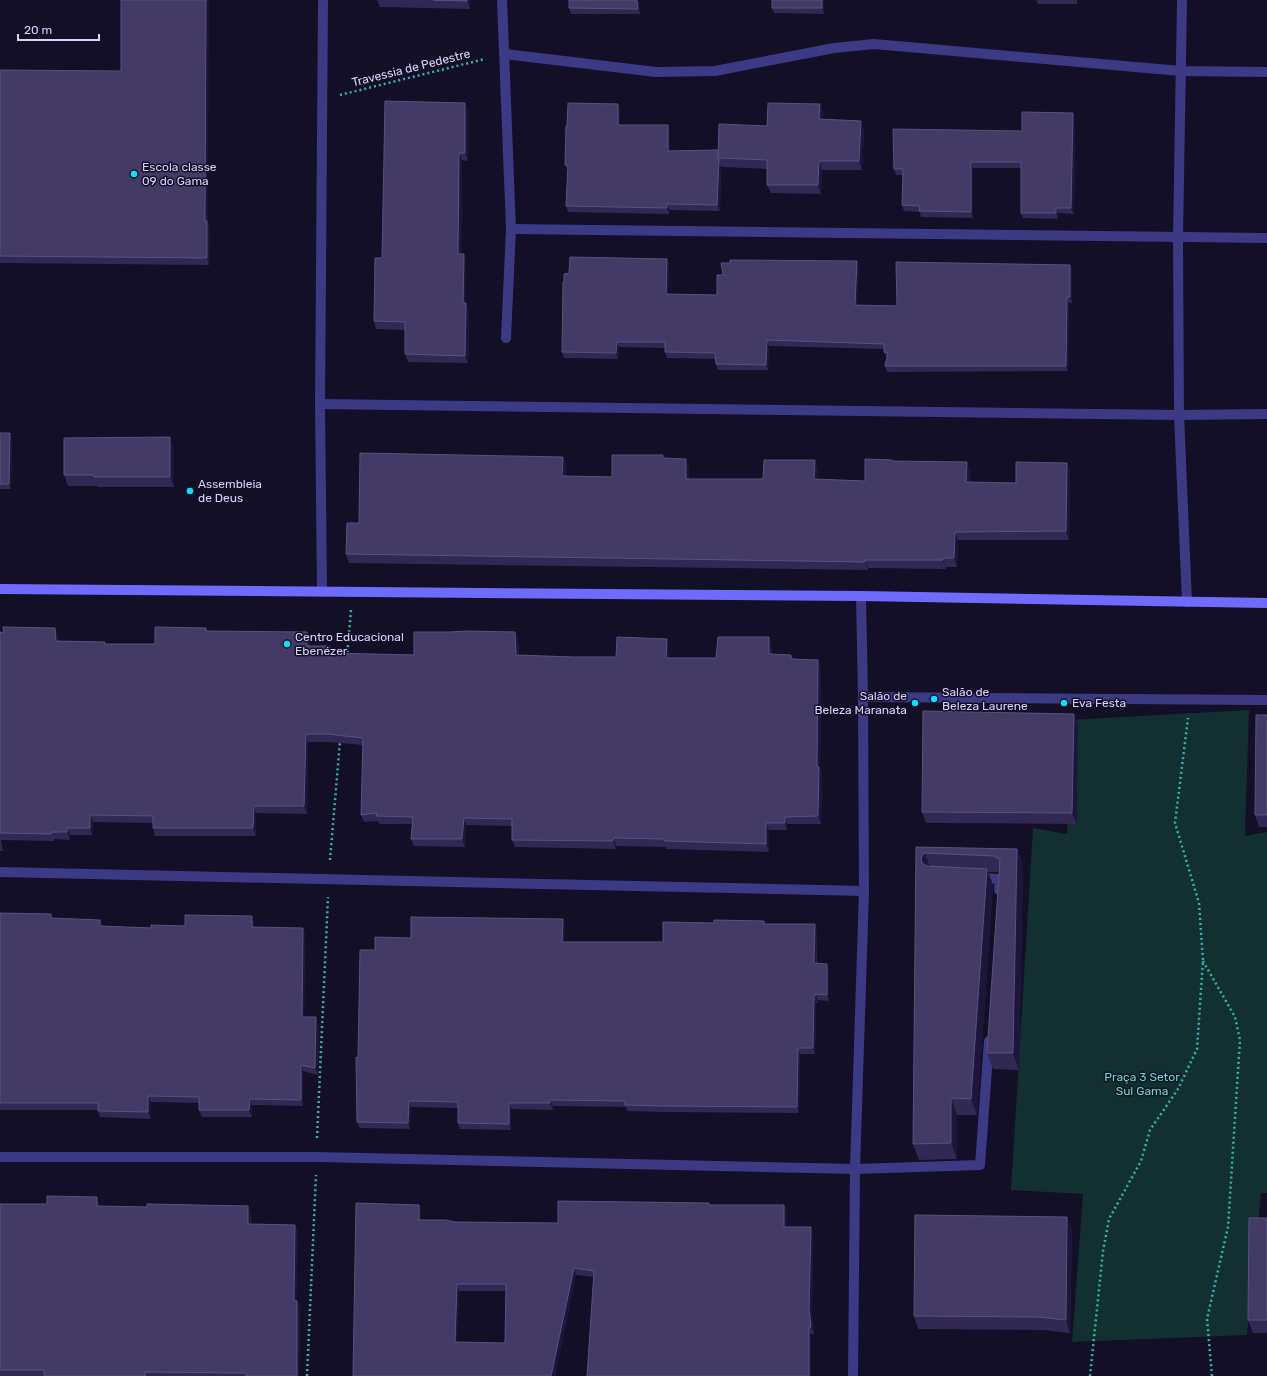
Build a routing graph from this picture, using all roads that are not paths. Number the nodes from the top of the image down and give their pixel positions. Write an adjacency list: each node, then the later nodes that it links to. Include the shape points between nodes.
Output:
1 (323, 0): 11 (street)
2 (502, 0): 4 (street)
3 (1182, 0): 5 (street)
4 (505, 54): 5 (street, via 656,72 715,71 834,48 874,44); 7 (street)
5 (1180, 71): 6 (street); 8 (street)
6 (1267, 72)
7 (511, 229): 8 (street); 10 (street)
8 (1178, 237): 9 (street); 13 (street)
9 (1267, 238)
10 (506, 338)
11 (320, 404): 13 (street); 15 (street)
12 (1267, 414): 13 (street)
13 (1179, 415): 17 (street)
14 (0, 589): 15 (street)
15 (322, 592): 16 (street)
16 (861, 596): 17 (street); 19 (street)
17 (1187, 602): 18 (street)
18 (1267, 603)
19 (863, 697): 20 (street); 23 (street)
20 (1267, 700)
21 (0, 872): 23 (street)
22 (964, 877): 24 (street, via 1000,879)
23 (864, 891): 27 (street)
24 (998, 902)
25 (989, 1030): 27 (street, via 980,1165)
26 (0, 1157): 27 (street, via 316,1157)
27 (855, 1169): 28 (street)
28 (853, 1376)

